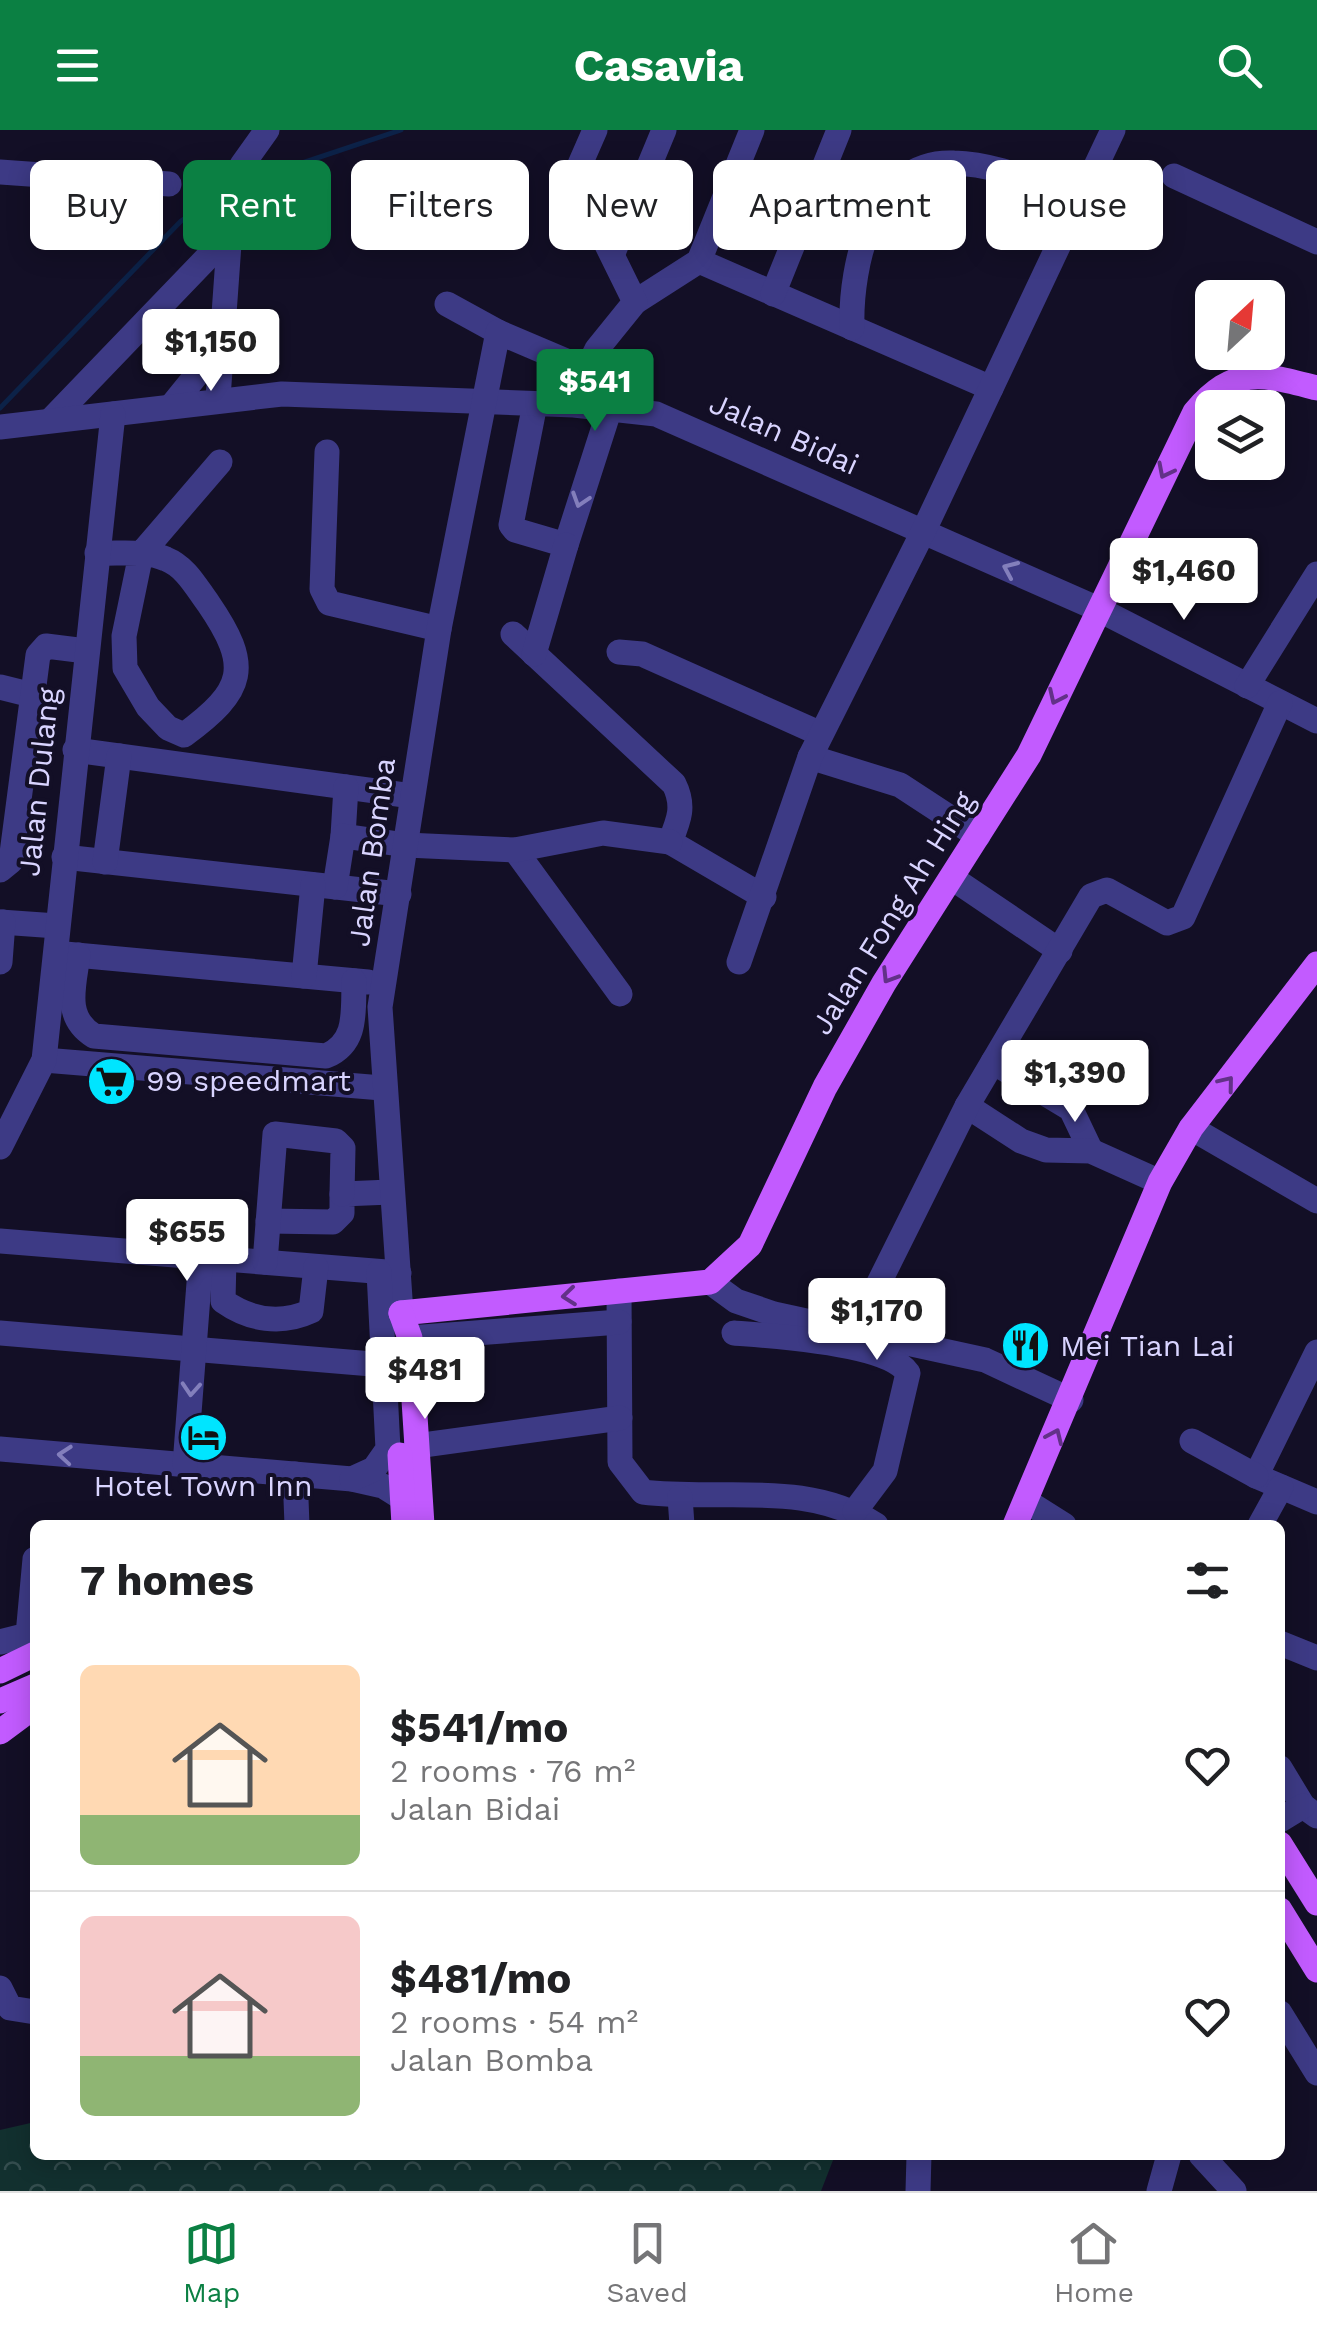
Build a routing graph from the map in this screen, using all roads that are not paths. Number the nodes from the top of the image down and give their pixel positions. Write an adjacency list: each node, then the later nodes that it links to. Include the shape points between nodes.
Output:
1 (267, 130): 7 (street)
2 (595, 130): 17 (street, via 574,178)
3 (664, 130): 17 (street)
4 (752, 130): 18 (street)
5 (838, 130): 19 (street)
6 (1113, 130): 8 (street)
7 (246, 160)
8 (1099, 160)
9 (986, 167): 22 (street, via 950,162 918,170 887,192 851,303)
10 (0, 172): 12 (street)
11 (1174, 176): 13 (street)
12 (169, 184)
13 (1317, 242)
14 (215, 250): 36 (street)
15 (228, 250): 24 (street)
16 (1056, 250): 26 (street)
17 (612, 253): 20 (street)
18 (699, 261): 19 (street); 20 (street)
19 (774, 294): 22 (street)
20 (635, 302): 25 (street)
21 (447, 304): 23 (street)
22 (852, 328): 26 (street)
23 (498, 332): 25 (street); 31 (street, Jalan Bomba)
24 (220, 350): 28 (street); 29 (street); 30 (street)
25 (586, 369): 33 (street)
26 (991, 388): 40 (street)
27 (1317, 388): 45 (main road, Jalan Fong Ah Hing, one-way to 45, via 1247,376 1210,394)
28 (252, 396): 29 (street, Jalan Bidai); 31 (street, Jalan Bidai)
29 (218, 398): 30 (street, Jalan Bidai)
30 (173, 404): 35 (street, Jalan Bidai)
31 (480, 404): 32 (street, Jalan Bidai); 46 (street, Jalan Bomba)
32 (535, 404): 33 (street, Jalan Bidai); 41 (street, via 511,525)
33 (574, 405): 34 (street, Jalan Bidai)
34 (610, 408): 40 (street, Jalan Bidai, via 656,414); 41 (street, one-way to 41)
35 (113, 414): 36 (street, Jalan Bidai); 42 (street, Jalan Dulang)
36 (52, 419): 37 (street, Jalan Bidai)
37 (0, 427)
38 (327, 452): 46 (street, via 322,589 329,603)
39 (220, 462): 43 (street)
40 (924, 530): 45 (street, Jalan Bidai, one-way to 40); 56 (street)
41 (566, 545): 50 (street)
42 (97, 553): 43 (street); 48 (street, Jalan Dulang)
43 (141, 554): 43 (street, via 183,569 232,638 236,680 223,707 184,735 148,708 124,668)
44 (1317, 574): 51 (street)
45 (1096, 608): 51 (street, Jalan Bidai); 63 (main road, Jalan Fong Ah Hing, one-way to 63, via 1029,755)
46 (439, 628): 61 (street, Jalan Bomba)
47 (513, 634): 50 (street)
48 (86, 651): 53 (street, via 40,650); 57 (street, Jalan Dulang)
49 (618, 652): 56 (street, via 642,654)
50 (534, 654): 64 (street, via 674,784 681,814)
51 (1247, 686): 54 (street, Jalan Bidai)
52 (0, 687): 53 (street)
53 (32, 695): 60 (street)
54 (1280, 703): 55 (street, Jalan Bidai); 76 (street, via 1182,916 1167,923 1117,894 1098,891)
55 (1317, 722)
56 (816, 745): 63 (street, via 900,785); 73 (street)
57 (75, 750): 58 (street); 67 (street, Jalan Dulang)
58 (119, 756): 59 (street); 68 (street)
59 (346, 787): 61 (street); 62 (street)
60 (10, 790): 69 (street, via 11,861)
61 (412, 796): 65 (street, Jalan Bomba)
62 (343, 836): 65 (street); 71 (street)
63 (978, 836): 70 (main road, Jalan Fong Ah Hing)
64 (670, 842): 66 (street, via 603,834); 73 (street)
65 (406, 845): 66 (street); 72 (street, Jalan Bomba)
66 (514, 850): 84 (street)
67 (64, 857): 68 (street); 75 (street, Jalan Dulang)
68 (105, 862): 71 (street)
69 (0, 870)
70 (952, 878): 76 (street); 105 (main road, Jalan Fong Ah Hing, one-way to 105, via 825,1086 750,1246)
71 (324, 886): 72 (street); 81 (street)
72 (399, 894): 83 (street, Jalan Bomba)
73 (764, 897): 79 (street)
74 (1, 922): 75 (street); 78 (street)
75 (57, 926): 77 (street, Jalan Dulang)
76 (1060, 951): 87 (street)
77 (66, 954): 81 (street); 85 (street, via 74,1018 94,1036); 86 (street, Jalan Dulang)
78 (0, 962)
79 (739, 962)
80 (1317, 964): 92 (main road, one-way to 80)
81 (304, 976): 82 (street)
82 (354, 981): 83 (street); 85 (street, via 346,1044 326,1056)
83 (386, 984): 89 (street, Jalan Bomba, via 380,1007)
84 (620, 994)
85 (276, 1051): 88 (street)
86 (44, 1060): 88 (street); 90 (street, Jalan Dulang)
87 (993, 1062): 91 (street); 94 (street, via 1071,1109)
88 (276, 1080): 89 (street)
89 (382, 1088): 96 (street, Jalan Bomba)
90 (12, 1089): 93 (street, Jalan Dulang)
91 (967, 1106): 94 (street, via 1046,1150); 110 (street)
92 (1190, 1128): 95 (main road); 98 (street)
93 (0, 1147)
94 (1092, 1151): 95 (street)
95 (1160, 1182): 116 (main road)
96 (392, 1192): 97 (street); 104 (street, Jalan Bomba)
97 (342, 1194): 99 (street, via 342,1213 333,1222); 99 (street, via 343,1148 336,1141 276,1134)
98 (1317, 1201)
99 (268, 1221): 102 (street)
100 (2, 1242): 101 (street)
101 (213, 1258): 102 (street); 103 (street, via 223,1301 242,1315 290,1321 311,1311); 113 (street)
102 (265, 1262): 103 (street)
103 (316, 1267): 104 (street)
104 (389, 1273): 109 (street, Jalan Bomba); 115 (street)
105 (710, 1282): 106 (main road); 108 (street)
106 (619, 1292): 107 (street); 109 (main road, one-way to 109)
107 (619, 1322): 109 (street); 117 (street)
108 (772, 1325): 110 (street); 111 (street); 129 (street, via 876,1353 908,1373 885,1471)
109 (405, 1326): 119 (main road, Jalan Bomba); 127 (main road, Jalan Bomba, via 393,1340)
110 (856, 1330): 116 (street, via 985,1360)
111 (734, 1333)
112 (0, 1334): 113 (street)
113 (194, 1349): 115 (street); 121 (street, one-way to 121)
114 (1315, 1360): 123 (street)
115 (384, 1365): 124 (street, via 388,1449 374,1469)
116 (1071, 1400): 130 (main road, one-way to 116)
117 (620, 1418): 119 (street); 126 (street, via 620,1462 627,1476 643,1492)
118 (1192, 1441): 123 (street)
119 (416, 1446): 133 (main road, Jalan Bomba)
120 (0, 1449): 121 (street, one-way to 120)
121 (185, 1465): 122 (street)
122 (295, 1474): 124 (street); 131 (street)
123 (1256, 1476): 125 (street)
124 (352, 1479): 127 (street)
125 (1281, 1487): 128 (street); 135 (street)
126 (680, 1497): 129 (street, via 802,1495); 134 (street)
127 (402, 1498): 132 (main road, Jalan Bomba)
128 (1317, 1502)
129 (866, 1518)
130 (1018, 1519)
131 (297, 1520)
132 (416, 1520)
133 (419, 1520)
134 (682, 1520)
135 (1263, 1520)
136 (30, 1613): 137 (street, via 28,1635)
137 (0, 1642)
138 (1285, 1651): 140 (street)
139 (30, 1656): 141 (main road)
140 (1317, 1658)
141 (0, 1671)
142 (30, 1688): 143 (main road)
143 (0, 1701)
144 (30, 1710): 146 (main road)
145 (30, 1720): 146 (street)
146 (0, 1733)
147 (1285, 1775): 148 (street)
148 (1310, 1811): 149 (street)
149 (1285, 1818)
150 (1285, 1852): 151 (main road)
151 (1317, 1903)
152 (1285, 1918): 153 (main road)
153 (1317, 1970)
154 (0, 1988): 155 (street, via 10,2008)
155 (30, 2011)
156 (1287, 2041): 157 (street)
157 (1317, 2074)
158 (918, 2160): 161 (street)
159 (1168, 2160): 162 (street)
160 (1206, 2160): 163 (street)
161 (918, 2191)
162 (1160, 2191)
163 (1234, 2191)

